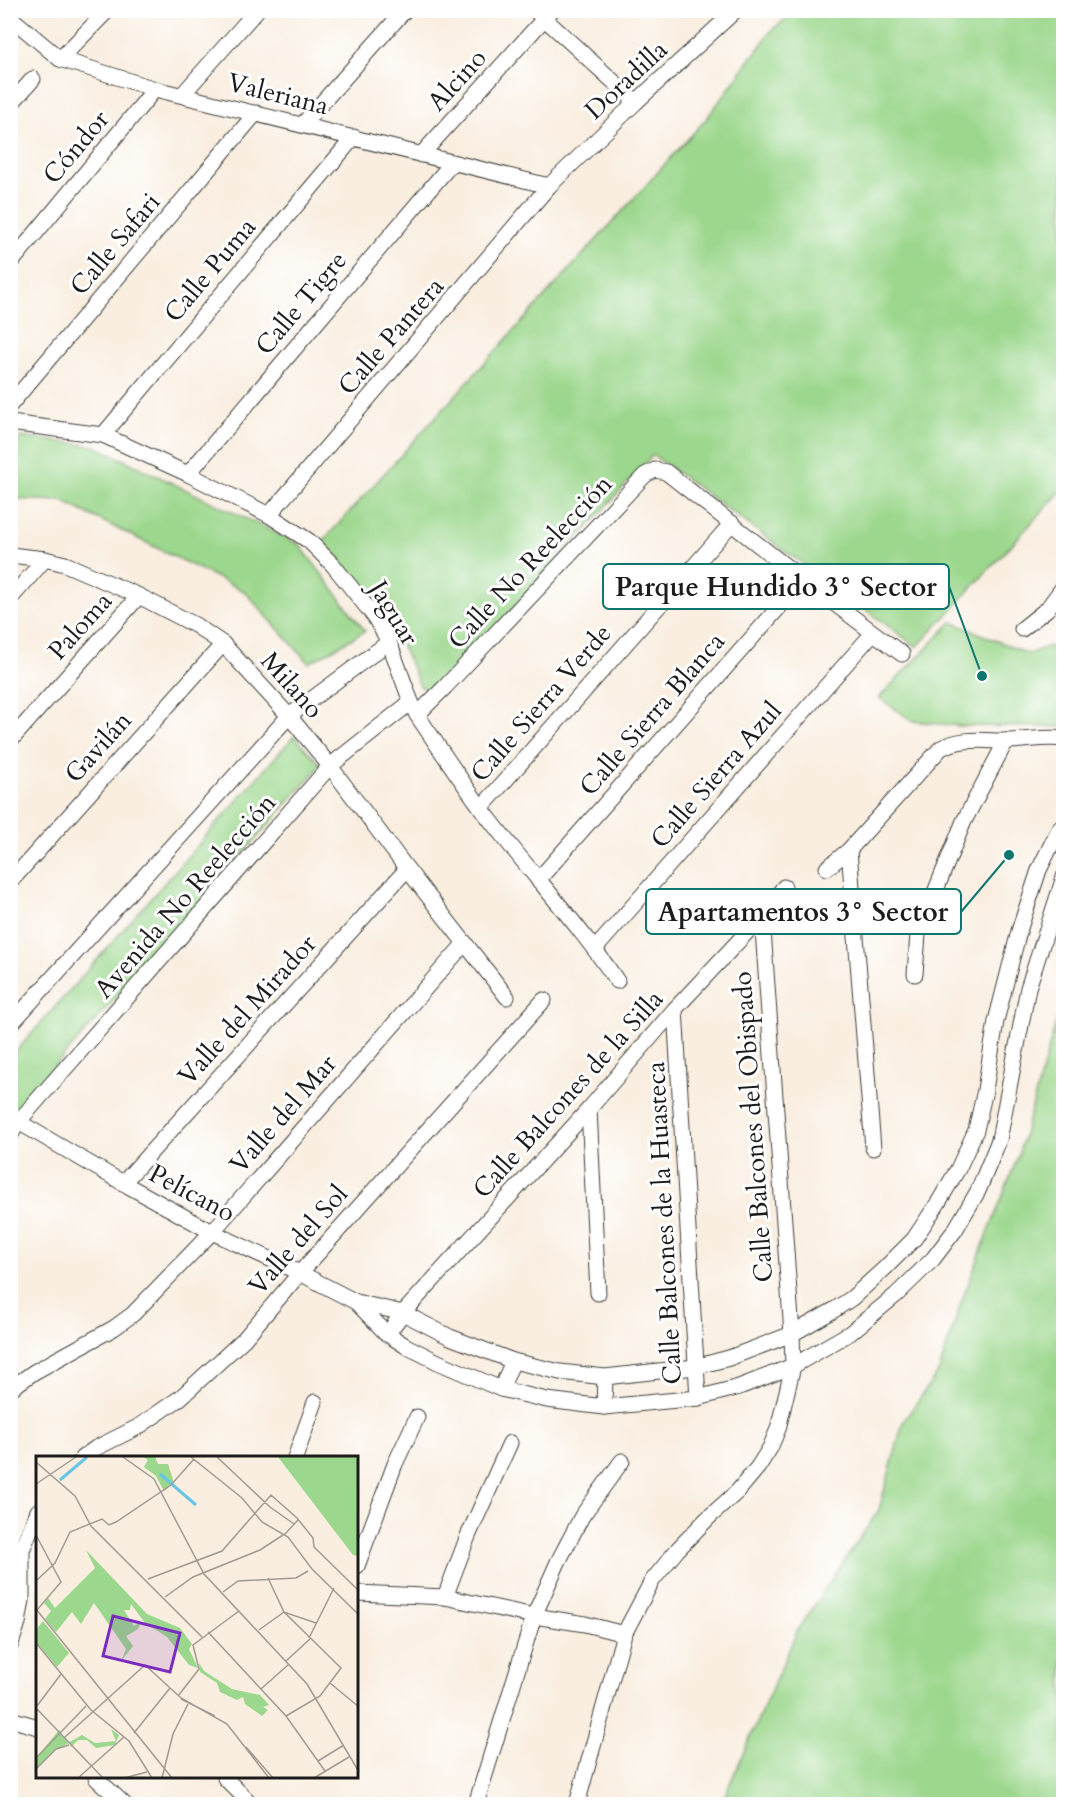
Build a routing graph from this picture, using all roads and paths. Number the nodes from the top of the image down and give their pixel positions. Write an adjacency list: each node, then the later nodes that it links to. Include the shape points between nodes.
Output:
1 (108, 10): 7 (street)
2 (257, 10): 10 (street)
3 (405, 10): 14 (street)
4 (736, 10): 11 (street, Doradilla)
5 (544, 13): 11 (street); 16 (street, Alcino)
6 (10, 17): 7 (street, Valeriana)
7 (60, 59): 9 (street, Valeriana)
8 (33, 79): 12 (street)
9 (155, 89): 10 (street, Valeriana); 19 (street, Cóndor)
10 (182, 95): 13 (street, Valeriana)
11 (636, 102): 18 (street, Doradilla)
12 (10, 105)
13 (256, 113): 14 (street, Valeriana); 20 (street, Calle Safari)
14 (303, 124): 15 (street, Valeriana)
15 (354, 137): 16 (street, Valeriana); 22 (street, Calle Puma)
16 (421, 155): 17 (street, Valeriana)
17 (452, 163): 18 (street, Valeriana); 23 (street, Calle Tigre)
18 (549, 186): 24 (street, Calle Pantera)
19 (10, 264)
20 (10, 405)
21 (10, 423): 22 (street, Jaguar)
22 (103, 435): 23 (street, Jaguar)
23 (188, 474): 24 (street, Jaguar)
24 (269, 515): 34 (street, Jaguar, via 309,541 333,565)
25 (732, 523): 28 (street); 37 (street, Calle No Reelección, via 666,472 655,470 645,475 446,687); 43 (street, Calle Sierra Verde)
26 (10, 555): 27 (street, Milano)
27 (45, 559): 30 (street, Milano); 31 (street)
28 (803, 580): 33 (street); 49 (street, Calle Sierra Blanca)
29 (1064, 586): 32 (street, via 1047,609)
30 (138, 596): 35 (street, Milano); 40 (street, Paloma)
31 (10, 599)
32 (1022, 629)
33 (873, 633): 36 (street); 54 (street, Calle Sierra Azul)
34 (390, 642): 37 (street, Jaguar); 38 (street, Avenida No Reelección)
35 (223, 644): 38 (street, Milano); 50 (street, Gavilán)
36 (902, 654)
37 (414, 708): 42 (street, Avenida No Reelección); 43 (street, Jaguar)
38 (289, 716): 42 (street, Milano); 60 (street, Avenida No Reelección)
39 (1063, 740): 41 (street)
40 (10, 741)
41 (1006, 741): 45 (street, via 965,740 942,748); 55 (street, via 964,821 918,934)
42 (330, 766): 47 (street, Milano); 62 (street, Avenida No Reelección)
43 (481, 808): 49 (street, Jaguar)
44 (1064, 824): 63 (street, Pelícano, via 1039,870 1019,931 996,1022)
45 (849, 850): 46 (street); 66 (street)
46 (827, 868)
47 (406, 869): 53 (street, Milano); 67 (street, Valle del Mirador)
48 (1064, 878): 65 (street, Pelícano, via 1028,988)
49 (538, 880): 54 (street, Jaguar)
50 (10, 882)
51 (784, 887): 52 (street, Calle Balcones de la Silla)
52 (762, 916): 59 (street, Calle Balcones de la Silla); 77 (street, Calle Balcones del Obispado)
53 (465, 943): 57 (street, Milano); 68 (street, Valle del Mar)
54 (595, 949): 56 (street, Jaguar)
55 (915, 974)
56 (617, 981)
57 (507, 997)
58 (544, 1000): 71 (street, Valle del Sol)
59 (675, 1009): 61 (street, Calle Balcones de la Silla); 83 (street, Calle Balcones de la Huasteca)
60 (10, 1025)
61 (589, 1108): 72 (street); 75 (street, Calle Balcones de la Silla)
62 (15, 1119): 64 (street, Avenida No Reelección); 67 (street, Pelícano)
63 (976, 1130): 65 (street); 69 (street, Pelícano, via 958,1169)
64 (10, 1136)
65 (999, 1140): 70 (street, Pelícano, via 978,1191)
66 (873, 1148)
67 (123, 1183): 68 (street, Pelícano)
68 (212, 1232): 71 (street, Pelícano); 85 (street, Valle del Mar, via 133,1314)
69 (914, 1239): 70 (street); 74 (street, Pelícano, via 860,1291)
70 (933, 1259): 78 (street, Pelícano)
71 (300, 1273): 73 (street, Pelícano); 92 (street, Valle del Sol, via 244,1339 180,1398)
72 (598, 1293)
73 (356, 1302): 75 (street, Pelícano); 76 (street, Pelícano)
74 (834, 1310): 77 (street, Pelícano); 78 (street)
75 (403, 1313): 76 (street, Calle Balcones de la Silla); 79 (street, Pelícano)
76 (387, 1334): 81 (street, Pelícano)
77 (792, 1334): 82 (street, Calle Balcones del Obispado); 83 (street, Pelícano)
78 (850, 1334): 82 (street, Pelícano)
79 (450, 1337): 80 (street, Pelícano); 81 (street)
80 (513, 1361): 84 (street, Pelícano); 86 (street)
81 (438, 1362): 86 (street, Pelícano)
82 (793, 1366): 87 (street, Pelícano); 103 (street, Calle Balcones del Obispado, via 770,1448 738,1491 678,1549 652,1581)
83 (696, 1367): 84 (street, Pelícano); 87 (street, Calle Balcones de la Huasteca)
84 (605, 1377): 89 (street)
85 (10, 1389)
86 (501, 1389): 89 (street, Pelícano)
87 (698, 1398): 89 (street, Pelícano)
88 (315, 1402): 93 (street)
89 (604, 1407)
90 (417, 1417): 97 (street)
91 (510, 1443): 100 (street)
92 (98, 1453)
93 (296, 1456)
94 (622, 1461): 102 (street, via 582,1516)
95 (36, 1516): 96 (street)
96 (22, 1550): 98 (street); 101 (street, via 23,1582)
97 (358, 1563)
98 (10, 1567)
99 (358, 1593): 100 (street)
100 (445, 1597): 102 (street)
101 (16, 1604): 104 (street, via 18,1623)
102 (534, 1616): 103 (street); 111 (street)
103 (624, 1634): 112 (street, Calle Balcones del Obispado)
104 (10, 1646)
105 (10, 1719): 106 (street)
106 (36, 1727)
107 (97, 1779): 109 (street)
108 (226, 1779): 110 (street)
109 (124, 1804)
110 (251, 1804)
111 (476, 1804)
112 (577, 1804)

